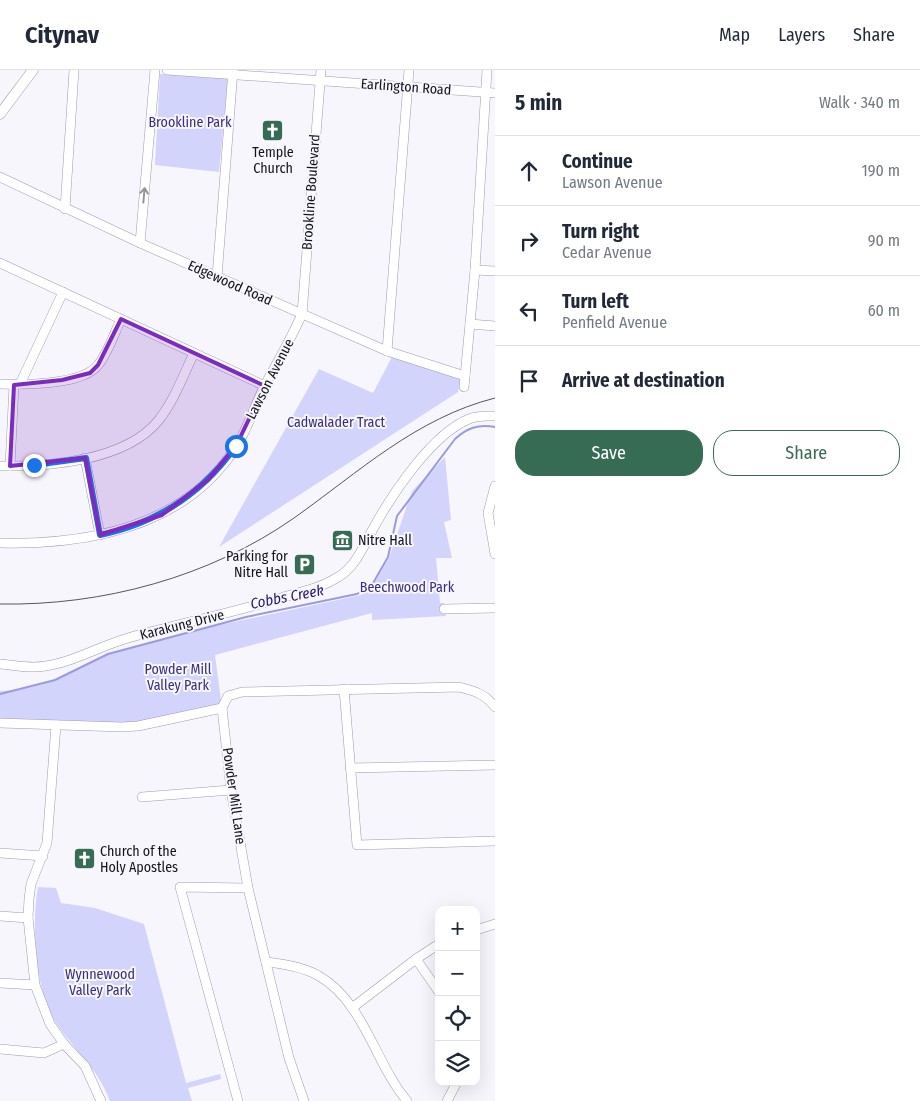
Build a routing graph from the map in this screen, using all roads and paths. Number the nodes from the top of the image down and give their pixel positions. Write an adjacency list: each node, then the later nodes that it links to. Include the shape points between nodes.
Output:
1 (33, 70): 13 (main road)
2 (74, 70): 15 (street)
3 (155, 70): 16 (street, one-way to 3)
4 (168, 70): 8 (street, Earlington Road)
5 (321, 70): 9 (street, Brookline Boulevard)
6 (409, 70): 10 (street)
7 (487, 70): 11 (street)
8 (233, 72): 9 (street, Earlington Road); 20 (street)
9 (320, 81): 10 (street, Earlington Road); 22 (street, Brookline Boulevard)
10 (408, 87): 11 (street, Earlington Road); 26 (street)
11 (485, 92): 12 (street, Earlington Road); 18 (street)
12 (495, 93)
13 (0, 114)
14 (0, 177): 15 (street, Edgewood Road)
15 (65, 209): 16 (street, Edgewood Road)
16 (140, 244): 20 (street, Edgewood Road)
17 (0, 263): 21 (street)
18 (475, 270): 19 (street); 24 (street)
19 (495, 271)
20 (217, 277): 22 (street, Edgewood Road)
21 (63, 292): 23 (street); 30 (street)
22 (302, 314): 26 (street, Edgewood Road); 31 (street, Lawson Avenue)
23 (121, 320): 27 (street); 30 (street, via 98,365 90,373 62,380)
24 (470, 324): 25 (street); 28 (street)
25 (495, 326)
26 (387, 351): 28 (street, Edgewood Road)
27 (194, 353): 31 (street); 34 (street, via 157,422 131,442)
28 (465, 376): 32 (street)
29 (0, 384): 30 (street)
30 (17, 384): 36 (street)
31 (265, 386): 38 (street, Lawson Avenue, via 236,446 208,480 162,515)
32 (464, 387)
33 (495, 416): 43 (street, Karakung Drive, via 468,419 435,445 409,473 383,510 354,563 340,577 240,611 114,642 49,666)
34 (86, 458): 36 (street); 38 (street)
35 (0, 466): 36 (street)
36 (10, 466)
37 (495, 486): 40 (street, via 488,513)
38 (100, 535): 39 (street, Lawson Avenue, via 56,542)
39 (0, 543)
40 (495, 554)
41 (495, 608): 42 (street)
42 (444, 609)
43 (0, 664)
44 (344, 689): 45 (street, via 459,687 487,697); 46 (street, via 242,692 228,696); 50 (street)
45 (495, 707)
46 (222, 708): 48 (street, via 138,726); 51 (street, Powder Mill Lane)
47 (0, 723): 48 (street)
48 (56, 725): 55 (street, via 50,818)
49 (495, 765): 50 (street)
50 (350, 768): 53 (street, via 357,846)
51 (231, 790): 52 (street); 56 (street, Powder Mill Lane)
52 (142, 797)
53 (495, 842)
54 (0, 853): 55 (street)
55 (43, 856): 58 (street, via 31,884)
56 (248, 888): 63 (street, Powder Mill Lane); 72 (street, via 180,887)
57 (0, 916): 58 (street)
58 (28, 918): 65 (street)
59 (495, 924): 60 (street)
60 (480, 929)
61 (435, 946): 62 (street)
62 (416, 958): 66 (street); 67 (street)
63 (267, 962): 67 (street, via 289,965 319,976); 73 (street, Powder Mill Lane, via 289,1058)
64 (0, 984): 65 (street)
65 (35, 985): 68 (street, via 50,1024)
66 (435, 986)
67 (352, 1008): 74 (street)
68 (64, 1044): 69 (street, via 44,1053); 71 (street, via 85,1066)
69 (0, 1049)
70 (455, 1086): 75 (street)
71 (101, 1101)
72 (238, 1101)
73 (304, 1101)
74 (407, 1101)
75 (447, 1101)

